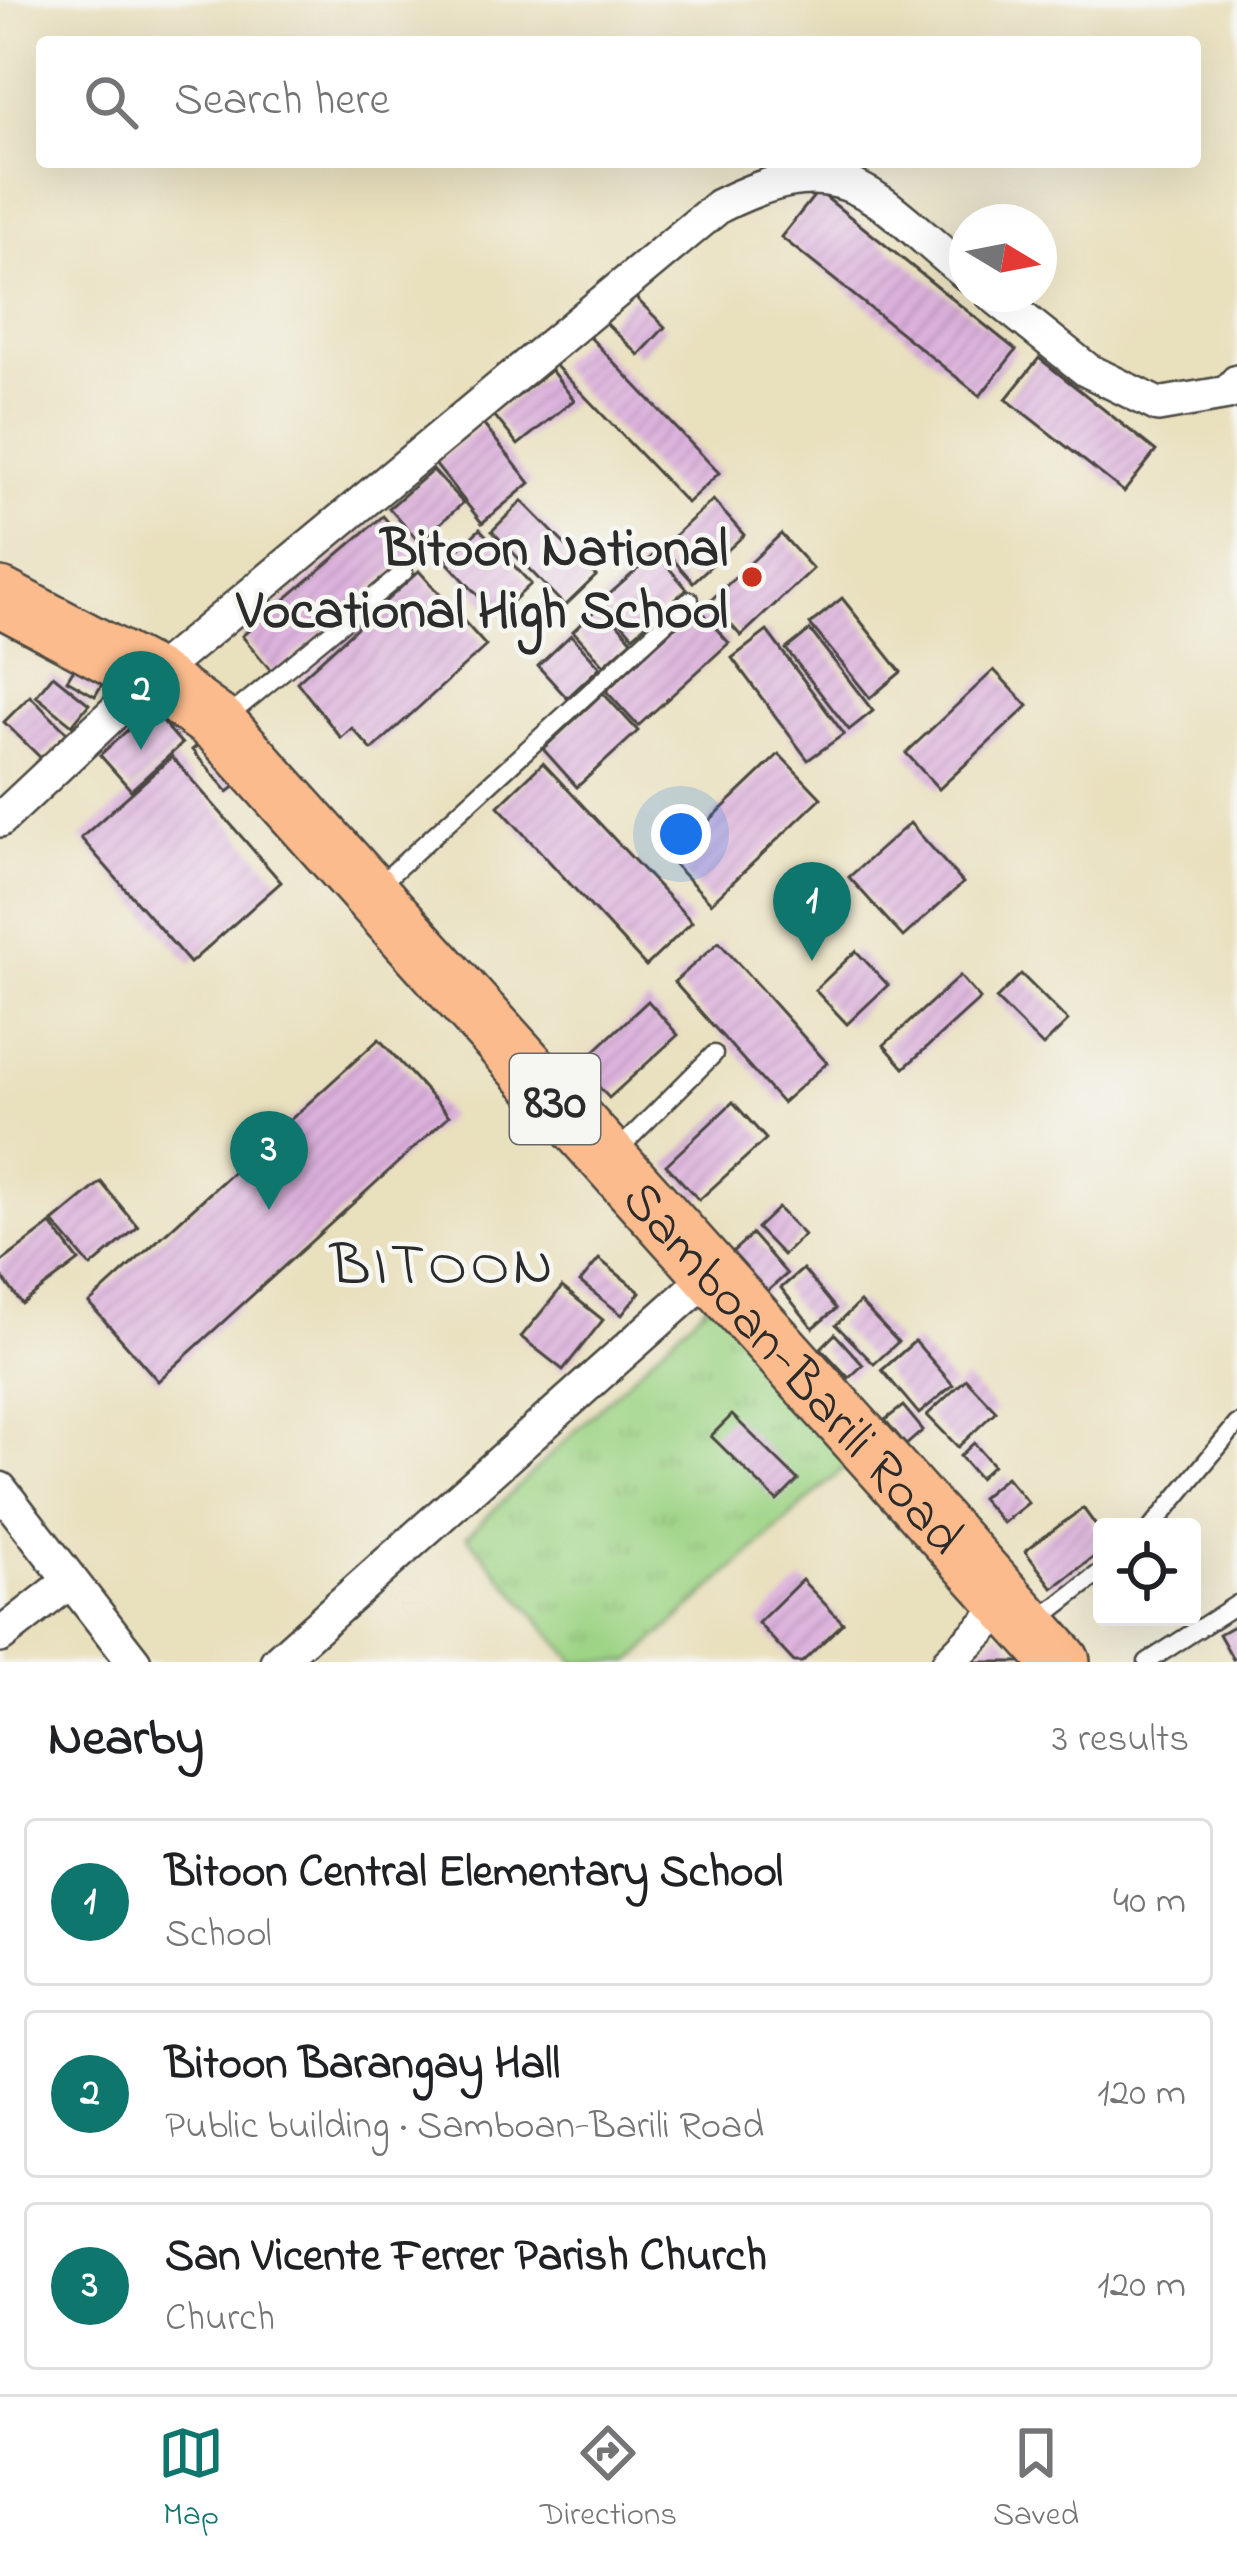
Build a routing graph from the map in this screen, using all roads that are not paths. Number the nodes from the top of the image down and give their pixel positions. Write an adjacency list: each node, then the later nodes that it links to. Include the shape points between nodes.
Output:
1 (949, 259): 7 (street, via 864,188 812,173 719,206)
2 (1014, 312): 3 (street, via 1087,370 1158,405)
3 (1234, 393)
4 (404, 572): 8 (lane)
5 (0, 597): 7 (highway, Samboan-Barili Road / 830)
6 (690, 600): 10 (lane)
7 (152, 676): 8 (highway, Samboan-Barili Road / 830); 9 (street)
8 (219, 725): 10 (highway, Samboan-Barili Road / 830)
9 (0, 820)
10 (370, 894): 12 (highway, Samboan-Barili Road / 830)
11 (714, 1054): 12 (lane)
12 (608, 1159): 13 (highway, Samboan-Barili Road / 830)
13 (711, 1274): 20 (highway, Samboan-Barili Road / 830); 23 (street)
14 (1237, 1424): 16 (lane)
15 (0, 1489): 18 (street)
16 (1159, 1518)
17 (1093, 1579): 20 (lane)
18 (69, 1582): 21 (street); 22 (street)
19 (1237, 1604): 25 (lane)
20 (1033, 1631): 24 (street)
21 (0, 1636)
22 (134, 1662)
23 (277, 1662)
24 (949, 1662)
25 (1147, 1662)

